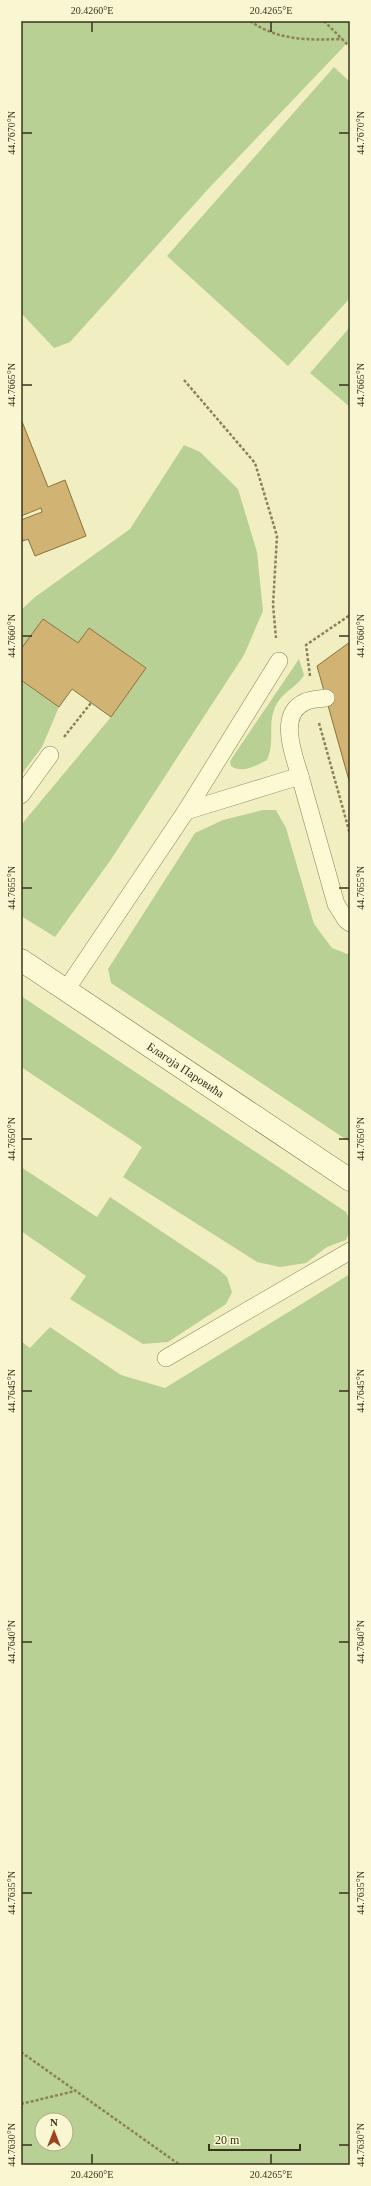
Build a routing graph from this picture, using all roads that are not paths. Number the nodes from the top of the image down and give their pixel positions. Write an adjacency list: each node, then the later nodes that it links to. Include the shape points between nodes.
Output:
1 (279, 661): 6 (lane)
2 (319, 699): 4 (lane, via 304,702 295,709 290,722 290,744)
3 (50, 755): 5 (lane)
4 (300, 776): 6 (lane); 7 (lane, via 336,904)
5 (21, 795)
6 (186, 811): 9 (lane)
7 (350, 923)
8 (21, 960): 9 (main road, Благоја Паровића)
9 (66, 990): 10 (main road, Благоја Паровића)
10 (350, 1180)
11 (350, 1251): 12 (lane)
12 (166, 1358)

